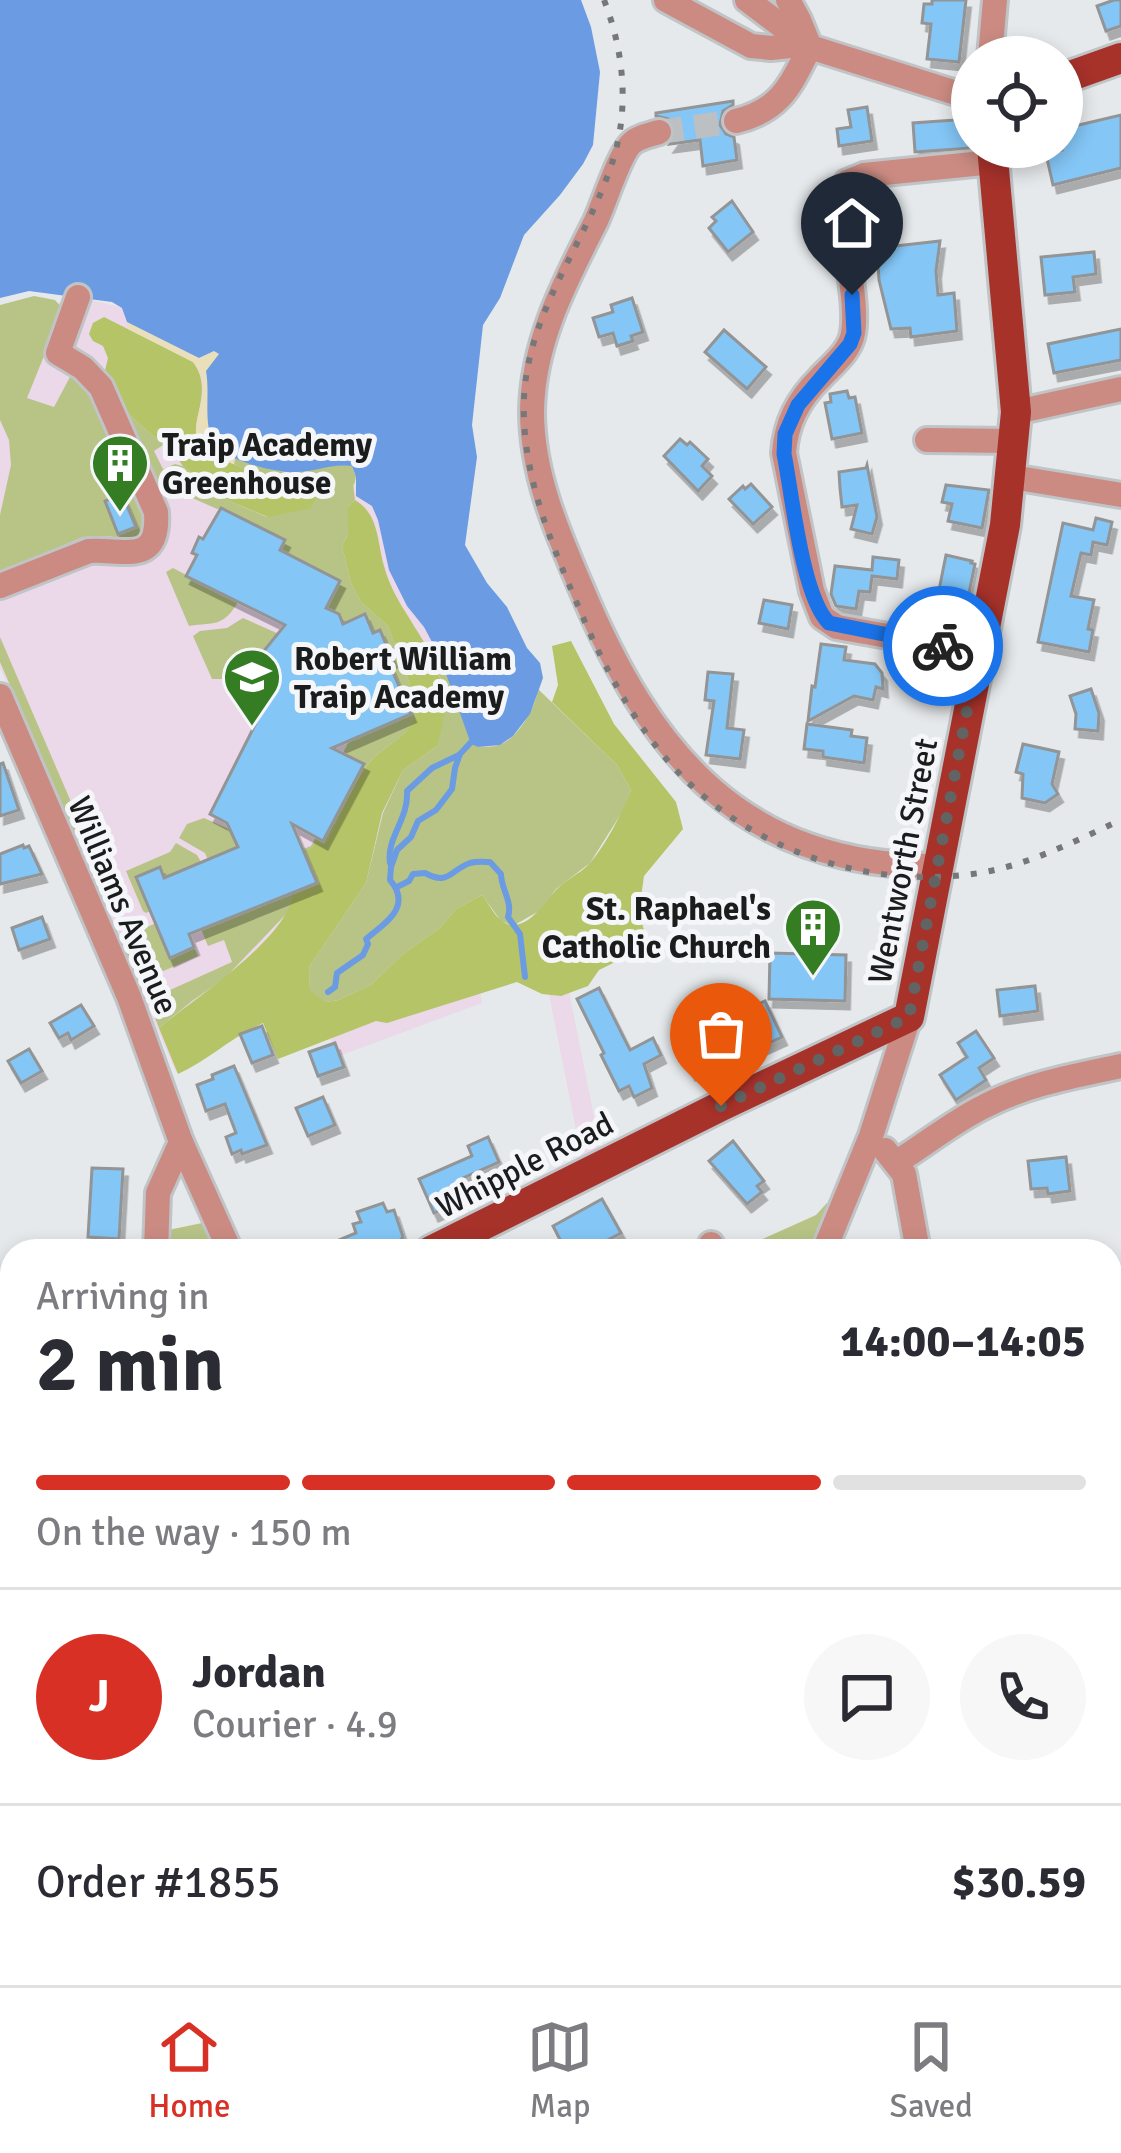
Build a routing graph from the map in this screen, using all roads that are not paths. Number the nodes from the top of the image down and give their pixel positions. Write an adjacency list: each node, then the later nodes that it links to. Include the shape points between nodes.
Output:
1 (666, 0): 9 (street, via 751,46)
2 (747, 0): 9 (street)
3 (766, 0): 9 (street)
4 (778, 0): 9 (street)
5 (788, 0): 9 (street)
6 (995, 0): 8 (street)
7 (723, 19): 9 (street, via 764,41)
8 (992, 36)
9 (799, 44): 12 (street); 13 (street, via 793,79 770,108)
10 (1121, 58): 11 (main road)
11 (1083, 72)
12 (951, 91)
13 (736, 121)
14 (659, 132): 26 (street, via 625,151 545,332 532,411 555,524 615,664 652,727 699,779 804,844 887,865)
15 (951, 161): 24 (street, via 847,182 854,333 798,405 784,454 822,617)
16 (994, 168): 19 (main road, Wentworth Street)
17 (78, 297): 23 (street, via 58,353 101,387 157,526 131,554 89,551)
18 (1121, 389): 19 (street)
19 (1015, 427): 20 (street); 21 (main road, Wentworth Street)
20 (927, 440)
21 (1012, 477): 22 (street); 24 (main road, Wentworth Street)
22 (1121, 495)
23 (0, 586)
24 (978, 652): 26 (main road, Wentworth Street)
25 (0, 696): 30 (street, Williams Avenue, via 129,997)
26 (939, 866): 27 (main road, Wentworth Street)
27 (909, 1017): 29 (street); 34 (main road, Whipple Road)
28 (1121, 1066): 31 (street, via 1007,1096)
29 (871, 1136): 31 (street); 35 (street)
30 (181, 1142): 32 (street, via 158,1192); 33 (street, Williams Avenue)
31 (897, 1162): 36 (street)
32 (156, 1239)
33 (225, 1239)
34 (455, 1239)
35 (829, 1239)
36 (917, 1239)

